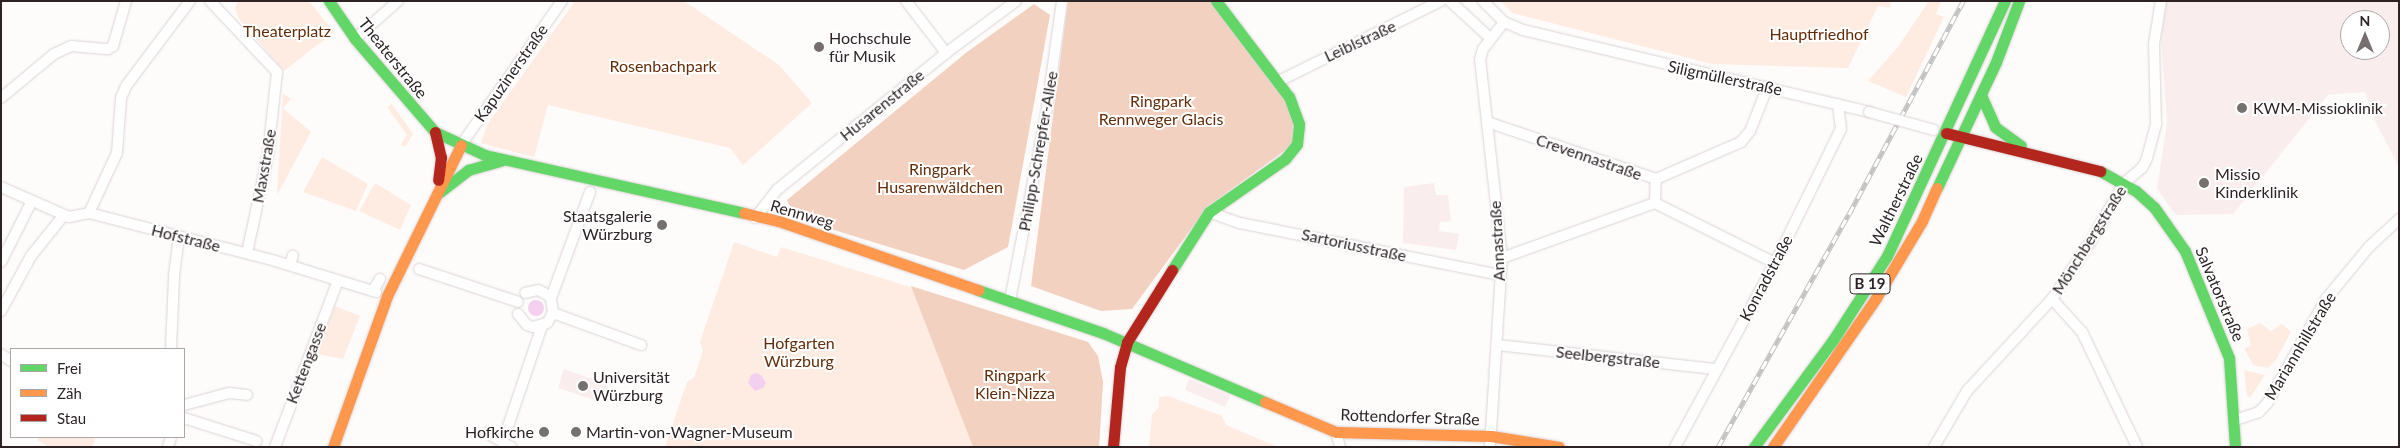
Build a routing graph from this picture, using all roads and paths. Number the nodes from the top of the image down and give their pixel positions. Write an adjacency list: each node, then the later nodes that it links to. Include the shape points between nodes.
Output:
1 (126, 1): 24 (street, via 117,42 108,49 71,46 54,54)
2 (190, 1): 41 (street, via 134,73 121,98 117,153)
3 (210, 1): 46 (street, Maxstraße, via 272,62 278,78 268,154)
4 (329, 1): 19 (street, Theaterstraße)
5 (398, 1): 19 (street)
6 (562, 1): 30 (street, Kapuzinerstraße)
7 (906, 1): 20 (street)
8 (1016, 1): 20 (street, Husarenstraße)
9 (1062, 1): 57 (street, Philipp-Schrepfer-Allee, via 1046,115)
10 (1216, 1): 21 (street)
11 (1441, 1): 21 (street, Leiblstraße)
12 (1450, 1): 18 (street)
13 (1483, 1): 17 (street)
14 (2004, 1): 27 (street, Waltherstraße / B 19)
15 (2019, 1): 23 (street, Waltherstraße / B 19)
16 (2161, 1): 34 (street, Mönchbergstraße, via 2154,44 2156,124 2153,142 2142,168)
17 (1504, 22): 18 (street, Annastraße); 22 (street, Siligmüllerstraße, via 1524,30 1709,76)
18 (1490, 38): 26 (street, Annastraße, via 1480,60)
19 (355, 39): 28 (street, Theaterstraße)
20 (946, 53): 43 (street, Husarenstraße, via 778,189)
21 (1279, 82): 40 (street, via 1298,118 1297,144 1284,160)
22 (1768, 86): 25 (street, Siligmüllerstraße); 33 (street, via 1750,131 1741,142)
23 (1981, 95): 29 (street, Waltherstraße / B 19); 31 (street, via 1995,127)
24 (1, 98)
25 (1838, 104): 27 (street, Siligmüllerstraße, bridge); 49 (street, Konradstraße, via 1841,130)
26 (1487, 122): 33 (street, Crevennastraße); 47 (street, Annastraße)
27 (1940, 131): 29 (street, Salvatorstraße); 83 (street, Waltherstraße / B 19, via 1883,264 1833,340)
28 (435, 132): 30 (street, Theaterstraße); 37 (street, Theaterstraße, via 441,157)
29 (1962, 136): 31 (street, Salvatorstraße); 84 (street, Waltherstraße / B 19, via 1922,221 1898,263)
30 (461, 145): 32 (street, Rennweg); 37 (street)
31 (2027, 151): 34 (street, Salvatorstraße, via 2104,172)
32 (505, 160): 37 (street, via 468,170); 43 (street, Rennweg)
33 (1656, 180): 39 (street, Crevennastraße)
34 (2124, 183): 56 (street, Mönchbergstraße, via 2091,241); 71 (street, Salvatorstraße, via 2162,217 2199,278 2229,358)
35 (1, 187): 38 (street, Hofstraße)
36 (590, 192): 55 (street)
37 (435, 195): 78 (street, via 387,296)
38 (32, 201): 42 (street, Hofstraße); 48 (street)
39 (1655, 203): 47 (street); 49 (street)
40 (1209, 212): 51 (street, Sartoriusstraße, via 1240,223); 63 (street)
41 (89, 213): 42 (street, Hofstraße); 45 (street, Hofstraße)
42 (64, 215): 59 (street, via 31,256)
43 (755, 218): 57 (street, Rennweg, via 779,221)
44 (2399, 218): 71 (street, Mariannhillstraße, via 2326,299 2268,402 2259,412)
45 (179, 238): 46 (street, Hofstraße); 66 (street)
46 (247, 253): 53 (street, Hofstraße, via 272,260 291,260)
47 (1502, 258): 51 (street, Annastraße)
48 (1, 262)
49 (1774, 263): 67 (street, Konradstraße)
50 (419, 269): 58 (street)
51 (1501, 275): 65 (street, Annastraße)
52 (380, 278): 53 (street, Hofstraße, via 374,292)
53 (336, 285): 77 (street, Kettengasse)
54 (525, 293): 55 (street, via 538,290)
55 (551, 298): 60 (street)
56 (2052, 299): 85 (street, Mönchbergstraße, via 1967,391); 86 (street, via 2082,332)
57 (1010, 300): 63 (street, Rennweg)
58 (518, 302)
59 (1, 311)
60 (553, 313): 62 (street); 64 (street)
61 (518, 314): 62 (street, via 527,325)
62 (542, 326): 76 (street)
63 (1127, 342): 72 (street, Rottendorfer Straße); 79 (street, via 1120,367)
64 (641, 345)
65 (1498, 346): 67 (street, Seelbergstraße); 75 (street, Annastraße)
66 (171, 348)
67 (1718, 369): 82 (street, Konradstraße)
68 (247, 395): 69 (street, via 229,393)
69 (185, 405)
70 (185, 418): 74 (street)
71 (2235, 420): 87 (street, Salvatorstraße)
72 (1336, 432): 75 (street, Rottendorfer Straße); 80 (street)
73 (487, 433): 76 (street)
74 (256, 441)
75 (1491, 441): 81 (street, Rottendorfer Straße)
76 (507, 444)
77 (274, 447)
78 (333, 447)
79 (1112, 447)
80 (1340, 447)
81 (1559, 447)
82 (1675, 447)
83 (1754, 447)
84 (1773, 447)
85 (1934, 447)
86 (2137, 447)
87 (2235, 447)

